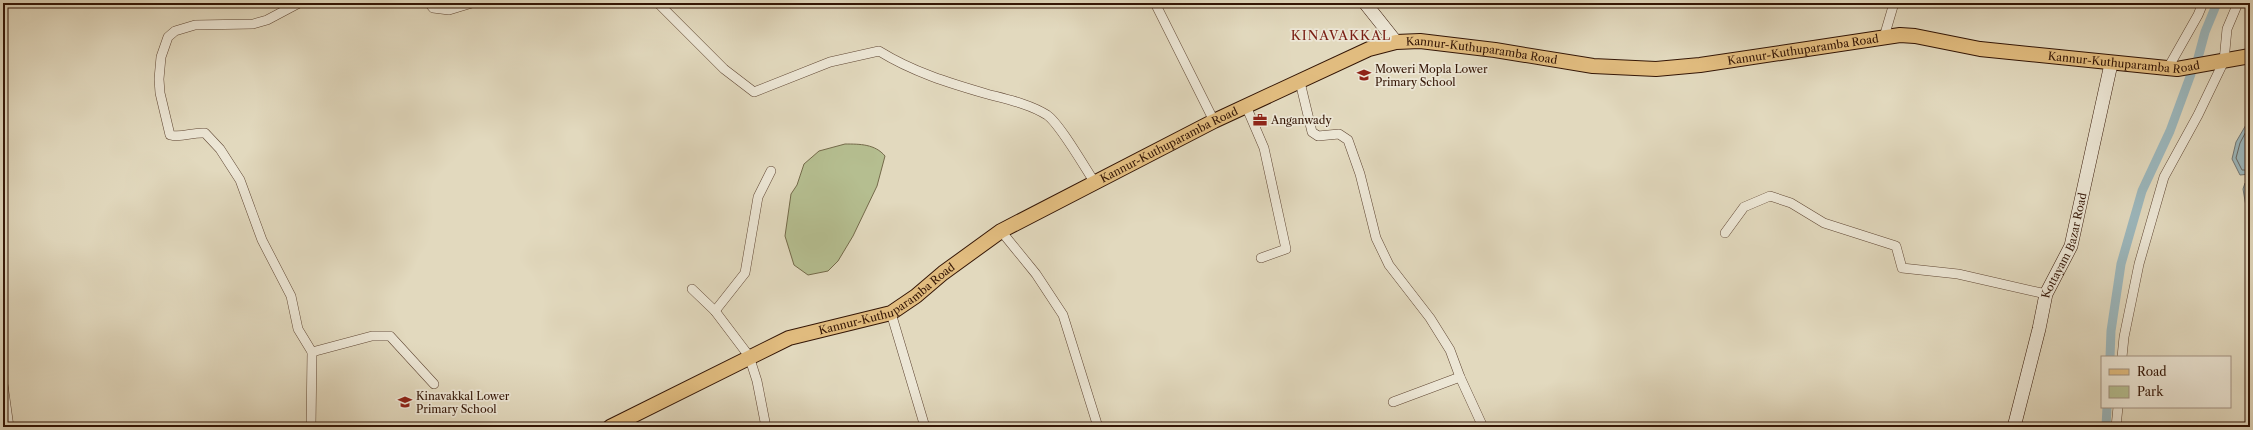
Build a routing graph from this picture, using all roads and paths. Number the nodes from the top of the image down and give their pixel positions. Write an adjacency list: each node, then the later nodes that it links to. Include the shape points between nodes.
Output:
1 (299, 3): 28 (street, via 267,20 253,24 195,25 175,31 168,37 159,79 170,135 178,137 195,132 205,133 220,149 240,180 262,240 291,296 298,329)
2 (429, 3): 3 (street, via 433,8 448,10)
3 (472, 3)
4 (658, 3): 20 (street, via 724,69 754,92 830,62 879,51 937,79 1019,103 1048,116)
5 (1155, 3): 18 (street)
6 (1365, 3): 11 (main road)
7 (1894, 3): 10 (street)
8 (2202, 3): 15 (street, via 2198,15)
9 (2238, 3): 13 (street, via 2227,29)
10 (1884, 37): 11 (main road, Kannur-Kuthuparamba Road, via 1722,62 1656,69 1593,66 1495,50 1420,41); 14 (main road, Kannur-Kuthuparamba Road, via 1915,36 1980,49)
11 (1396, 42): 16 (main road, Kannur-Kuthuparamba Road, via 1370,49)
12 (2250, 56): 13 (main road, Kannur-Kuthuparamba Road)
13 (2224, 61): 15 (main road, Kannur-Kuthuparamba Road, via 2177,69); 30 (street, via 2164,177 2139,264)
14 (2111, 64): 15 (main road, Kannur-Kuthuparamba Road); 25 (main road, Kottayam Bazar Road, via 2071,246)
15 (2168, 68)
16 (1300, 82): 17 (main road, Kannur-Kuthuparamba Road); 31 (street, via 1312,132 1318,136 1339,134 1348,140 1360,174 1376,238 1389,264 1430,318 1450,350)
17 (1246, 106): 18 (main road, Kannur-Kuthuparamba Road); 23 (street, via 1264,148 1286,249)
18 (1214, 121): 20 (main road, Kannur-Kuthuparamba Road)
19 (771, 171): 26 (street, via 758,197 745,273)
20 (1095, 183): 21 (main road, Kannur-Kuthuparamba Road)
21 (1001, 231): 27 (main road, Kannur-Kuthuparamba Road); 41 (street, via 1036,274 1063,315)
22 (1725, 233): 25 (street, via 1744,207 1770,196 1791,203 1824,223 1896,246 1902,268 1958,274)
23 (1261, 258)
24 (692, 289): 26 (street)
25 (2046, 294): 43 (main road, Kottayam Bazar Road, via 2040,329)
26 (715, 311): 29 (street)
27 (891, 313): 29 (main road, Kannur-Kuthuparamba Road, via 789,338); 40 (street)
28 (312, 352): 33 (street, via 372,336 390,336); 37 (street)
29 (749, 356): 38 (main road, Kannur-Kuthuparamba Road); 39 (street)
30 (2122, 356)
31 (1460, 377): 34 (street); 42 (street)
32 (3, 384): 36 (street)
33 (434, 384)
34 (1393, 402)
35 (2118, 408): 44 (street)
36 (9, 427)
37 (311, 427)
38 (610, 427)
39 (766, 427)
40 (925, 427)
41 (1098, 427)
42 (1483, 427)
43 (2014, 427)
44 (2116, 427)

